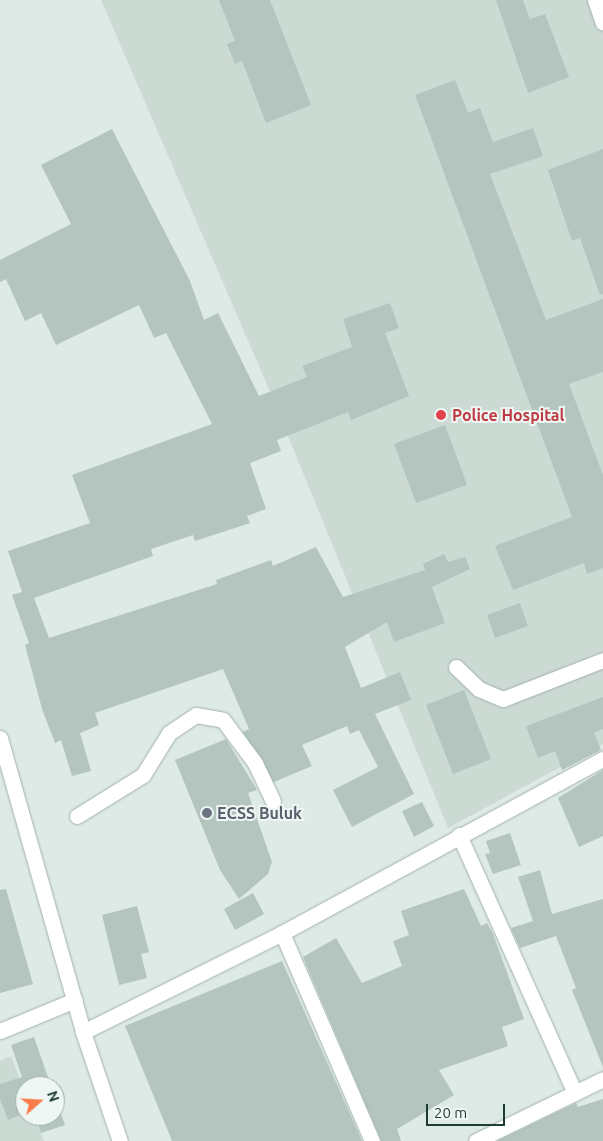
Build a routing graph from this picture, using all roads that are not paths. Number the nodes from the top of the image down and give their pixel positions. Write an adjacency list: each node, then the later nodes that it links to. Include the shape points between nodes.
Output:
1 (595, 0): 2 (street)
2 (603, 23)
3 (603, 660): 4 (street, via 503,698 479,689)
4 (456, 667)
5 (0, 738): 11 (street)
6 (603, 759): 9 (street)
7 (272, 801): 8 (street, via 255,763 223,720 196,715 169,733 142,775)
8 (77, 816)
9 (458, 835): 10 (street); 15 (street)
10 (282, 933): 13 (street); 17 (street)
11 (75, 1000): 12 (street); 13 (street)
12 (0, 1031)
13 (83, 1032): 16 (street)
14 (603, 1079): 15 (street)
15 (575, 1093): 18 (street)
16 (120, 1141)
17 (372, 1141)
18 (476, 1141)

